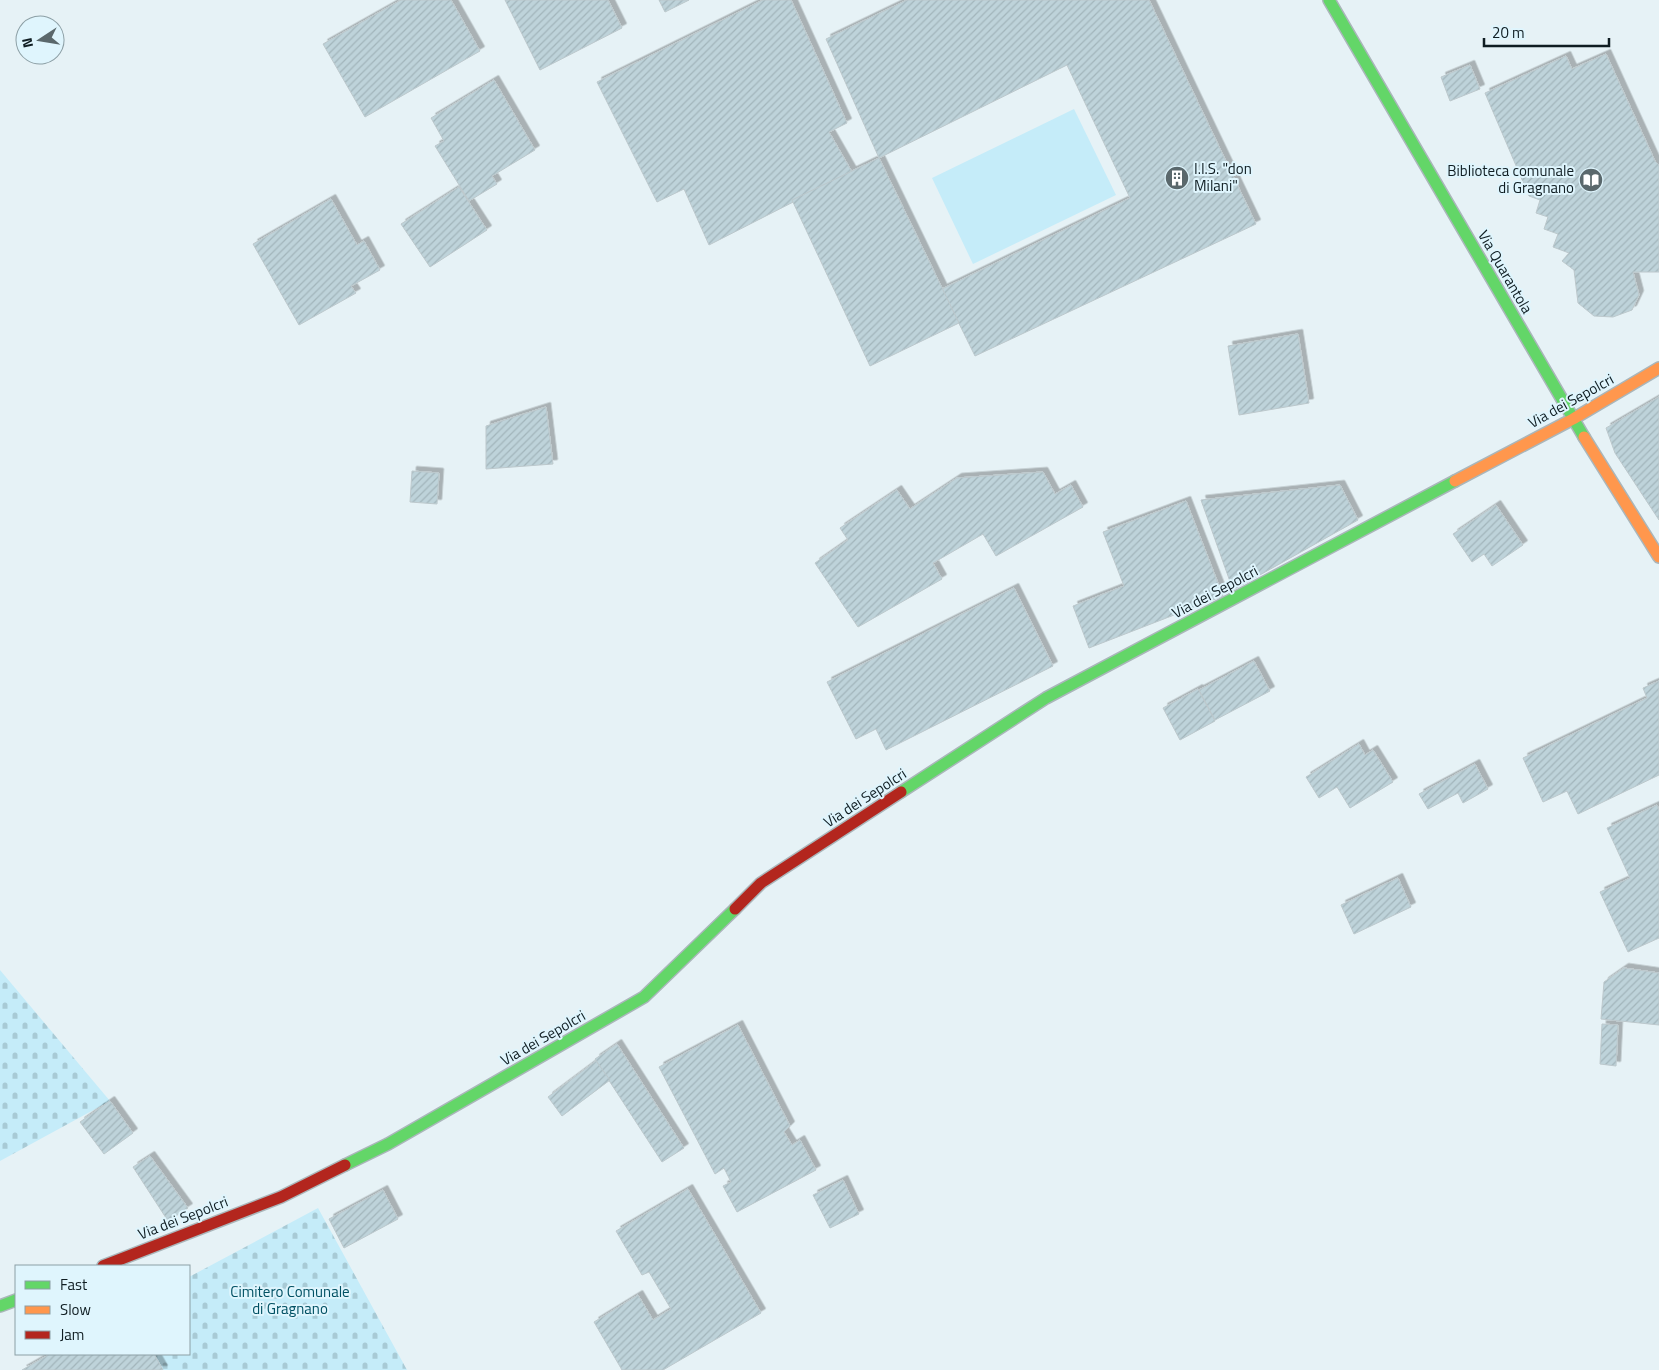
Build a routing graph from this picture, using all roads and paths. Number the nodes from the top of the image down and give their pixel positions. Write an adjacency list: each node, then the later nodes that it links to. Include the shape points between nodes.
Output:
1 (1328, 0): 3 (street, Via Quarantola)
2 (1659, 368): 3 (street, Via dei Sepolcri)
3 (1573, 419): 4 (street, Via Quarantola); 5 (street, Via dei Sepolcri, via 1046,698 761,883 644,997 618,1012 388,1144 281,1196)
4 (1659, 557)
5 (106, 1265)
6 (15, 1300): 7 (street)
7 (0, 1306)

